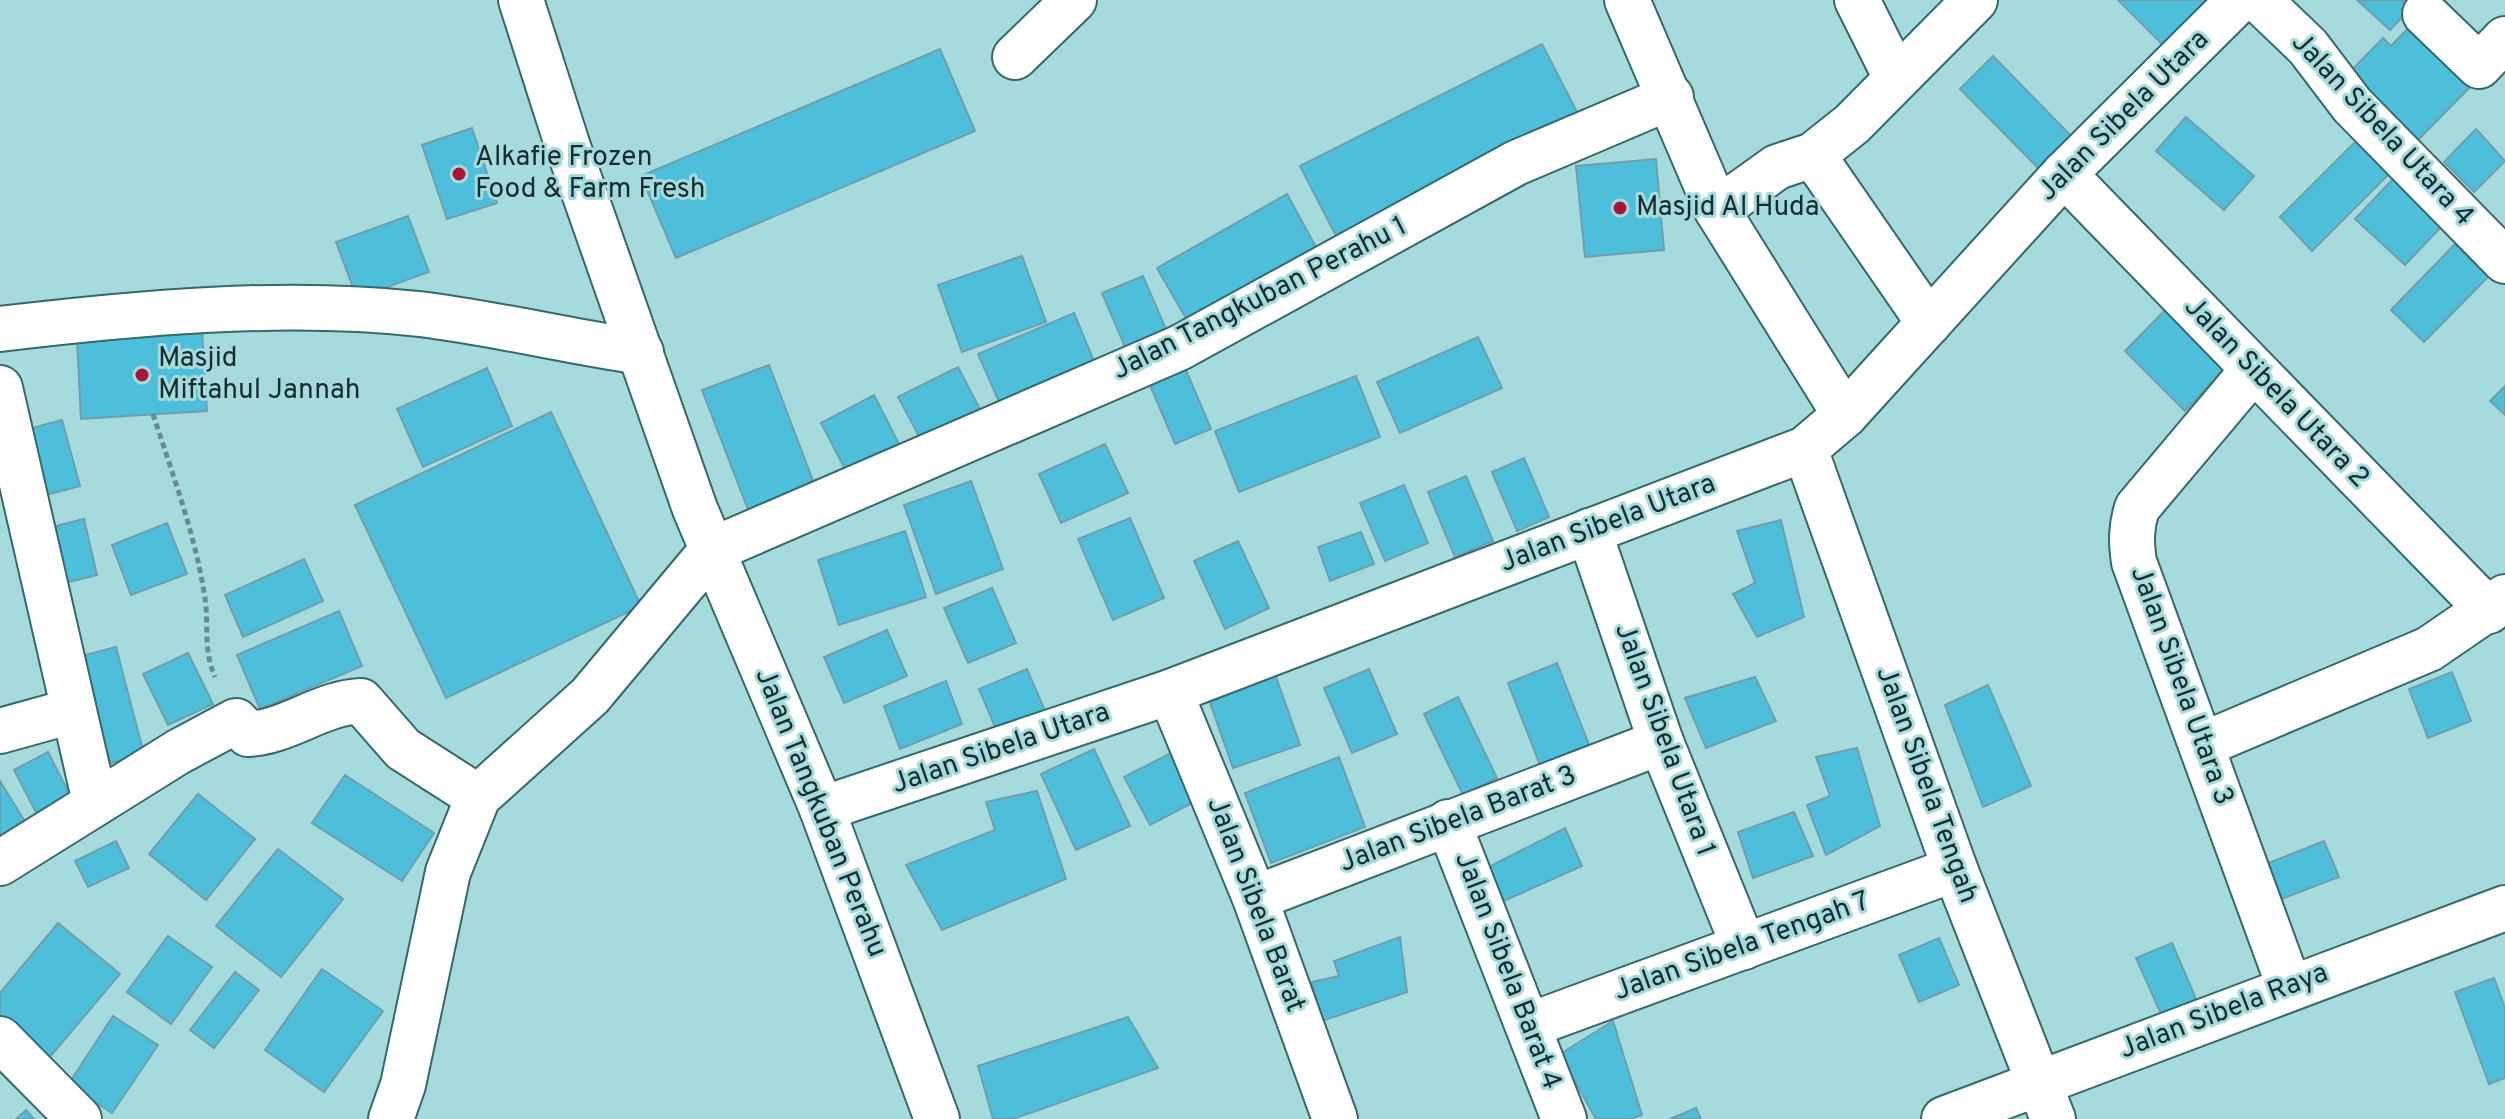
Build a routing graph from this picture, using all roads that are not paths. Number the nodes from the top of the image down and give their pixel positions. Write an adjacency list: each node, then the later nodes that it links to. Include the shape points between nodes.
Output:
1 (521, 0): 19 (street, Jalan Tangkuban Perahu)
2 (1074, 0): 10 (street)
3 (1627, 0): 12 (street)
4 (1857, 0): 11 (street)
5 (1975, 0): 11 (street)
6 (2239, 0): 14 (street, Jalan Sibela Utara)
7 (2259, 0): 16 (street, Jalan Sibela Utara 4, via 2308,47 2362,116)
8 (2425, 14): 9 (street, via 2479,66)
9 (2505, 39)
10 (1015, 57)
11 (1896, 78): 13 (street)
12 (1671, 97): 15 (street); 25 (street, Jalan Tangkuban Perahu 1, via 1516,163 1179,348)
13 (1813, 155): 15 (street, via 1777,167); 17 (street)
14 (2064, 174): 17 (street, Jalan Sibela Utara); 20 (street, Jalan Sibela Utara 2)
15 (1717, 210): 22 (street)
16 (2505, 261)
17 (1929, 323): 22 (street, Jalan Sibela Utara)
18 (0, 329): 19 (street, via 143,312 418,314)
19 (644, 361): 25 (street, Jalan Tangkuban Perahu)
20 (2253, 370): 26 (street, Jalan Sibela Utara 2); 31 (street, Jalan Sibela Utara 3, via 2149,491 2131,526 2134,562)
21 (0, 388): 28 (street)
22 (1845, 415): 23 (street, Jalan Sibela Utara)
23 (1805, 449): 24 (street, Jalan Sibela Utara); 37 (street, Jalan Sibela Tengah)
24 (1589, 531): 27 (street, Jalan Sibela Utara); 30 (street, Jalan Sibela Utara 1)
25 (712, 550): 33 (street, via 590,696); 34 (street, Jalan Tangkuban Perahu)
26 (2497, 604): 31 (street, via 2429,649)
27 (1170, 692): 34 (street, Jalan Sibela Utara); 38 (street, Jalan Sibela Barat)
28 (72, 711): 29 (street); 32 (street)
29 (0, 731)
30 (1661, 742): 35 (street, Jalan Sibela Barat 3); 40 (street, Jalan Sibela Utara 1)
31 (2202, 745): 41 (street, Jalan Sibela Utara 3)
32 (92, 789)
33 (478, 797): 36 (street, via 403,749 361,701 338,702 265,733 248,734 236,721); 46 (street, via 448,872 403,1085)
34 (822, 809): 47 (street, Jalan Tangkuban Perahu)
35 (1448, 822): 38 (street, Jalan Sibela Barat 3); 42 (street, Jalan Sibela Barat 4)
36 (0, 863)
37 (1955, 869): 40 (street, Jalan Sibela Tengah 7); 44 (street, Jalan Sibela Tengah)
38 (1255, 898): 48 (street, Jalan Sibela Barat)
39 (2505, 908): 41 (street, Jalan Sibela Raya)
40 (1744, 947): 42 (street, Jalan Sibela Tengah 7)
41 (2289, 986): 44 (street, Jalan Sibela Raya)
42 (1530, 1025): 49 (street, Jalan Sibela Barat 4)
43 (0, 1039): 45 (street)
44 (2046, 1101): 50 (street, Jalan Sibela Raya)
45 (79, 1119)
46 (391, 1119)
47 (937, 1119)
48 (1335, 1119)
49 (1564, 1119)
50 (1944, 1119)

